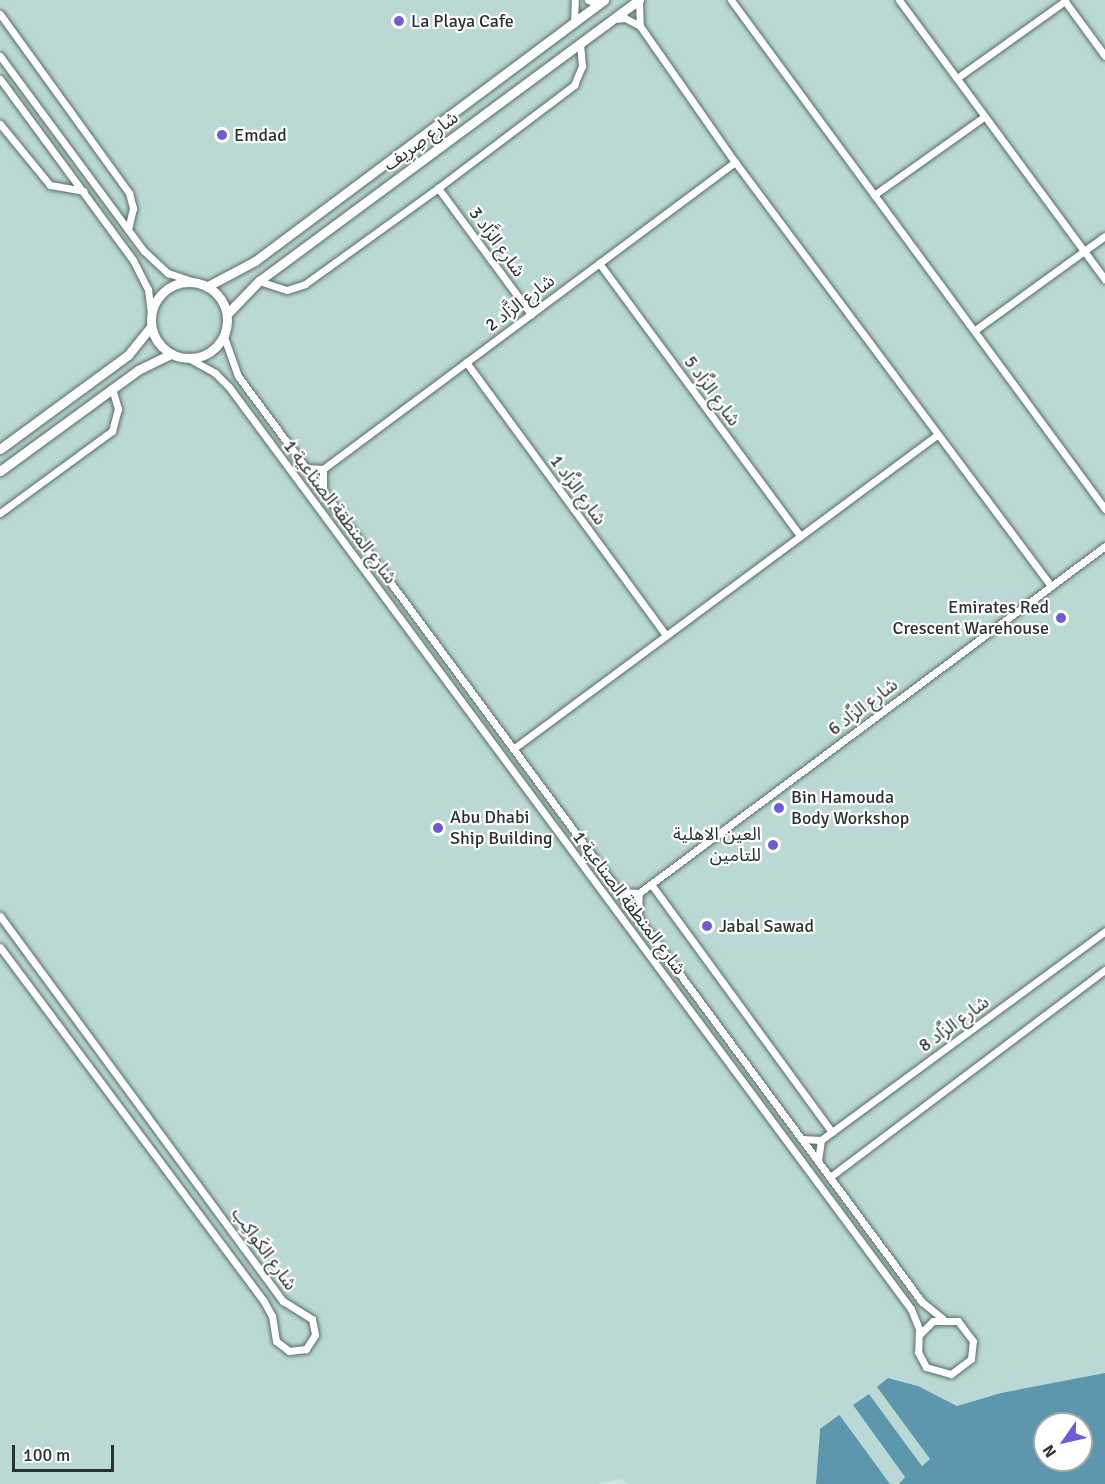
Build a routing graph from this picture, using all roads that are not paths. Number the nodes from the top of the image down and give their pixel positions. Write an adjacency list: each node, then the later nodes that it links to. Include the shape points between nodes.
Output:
1 (575, 0): 10 (street)
2 (588, 0): 7 (street)
3 (640, 0): 9 (main road, شارع صِرِيف); 11 (street)
4 (732, 0): 22 (street)
5 (899, 0): 15 (street)
6 (1065, 1): 14 (street); 15 (street)
7 (601, 2): 10 (main road, شارع صِرِيف)
8 (0, 14): 23 (street, via 129,193 133,208)
9 (613, 20): 11 (street, via 625,18); 12 (main road, شارع صِرِيف)
10 (574, 22): 30 (main road, شارع صِرِيف, via 255,261)
11 (640, 26): 19 (street)
12 (580, 44): 20 (street, via 582,66 574,85); 28 (main road, شارع صِرِيف)
13 (0, 56): 23 (street)
14 (1105, 56)
15 (957, 78): 17 (street)
16 (0, 79): 21 (street)
17 (985, 116): 22 (street); 25 (street)
18 (1, 129): 21 (street, via 50,185)
19 (735, 162): 26 (street, شارع الزَّاد 2); 41 (street)
20 (438, 188): 28 (street, via 305,284 287,290); 32 (street, شارع الزَّاد 3)
21 (83, 191): 33 (street, via 143,276)
22 (874, 195): 35 (street)
23 (128, 229): 29 (street, via 157,265)
24 (1105, 236): 25 (street)
25 (1084, 251): 27 (street); 35 (street)
26 (599, 263): 32 (street, شارع الزَّاد 2); 49 (street, شارع الزَّاد 5)
27 (1105, 279)
28 (259, 280): 31 (main road, شارع صِرِيف)
29 (194, 282): 30 (main road); 33 (main road, via 182,282 161,294)
30 (208, 286): 31 (main road)
31 (227, 314): 36 (main road)
32 (531, 314): 39 (street, شارع الزَّاد 2)
33 (151, 315): 34 (main road)
34 (151, 327): 37 (main road, via 155,338); 42 (main road, via 128,355)
35 (975, 330): 47 (street)
36 (224, 337): 38 (main road, via 210,353); 43 (street, شارع المنطقة الصناعية 1, via 238,376)
37 (171, 354): 38 (main road); 40 (main road)
38 (190, 359): 68 (street, شارع المنطقة الصناعية 1, via 215,373 229,387 911,1309)
39 (466, 362): 44 (street, شارع الزَّاد 2); 52 (street, شارع الزَّاد 1)
40 (112, 388): 45 (main road); 48 (street, via 118,409 112,431)
41 (937, 435): 49 (street); 51 (street)
42 (0, 449)
43 (305, 468): 44 (street); 46 (street, شارع المنطقة الصناعية 1)
44 (323, 469): 46 (street)
45 (0, 471)
46 (323, 492): 53 (street, شارع المنطقة الصناعية 1)
47 (1105, 509)
48 (0, 513)
49 (800, 536): 52 (street)
50 (1105, 546): 51 (street, شارع الزَّاد 6)
51 (1051, 586): 54 (street, شارع الزَّاد 6)
52 (666, 635): 53 (street)
53 (513, 749): 55 (street, شارع المنطقة الصناعية 1)
54 (651, 884): 56 (street, شارع الزَّاد 6); 62 (street)
55 (619, 892): 56 (street); 58 (street, شارع المنطقة الصناعية 1)
56 (639, 893): 58 (street)
57 (0, 915): 60 (street, شارع الكَواكِب, via 283,1301 312,1318 315,1335 306,1349 289,1351 276,1341 272,1316 264,1299)
58 (638, 918): 63 (street, شارع المنطقة الصناعية 1)
59 (1105, 931): 62 (street, شارع الزَّاد 8)
60 (0, 947)
61 (1105, 970): 66 (street)
62 (832, 1132): 64 (street, شارع الزَّاد 8)
63 (801, 1139): 64 (street); 65 (street, شارع المنطقة الصناعية 1)
64 (821, 1140): 65 (street)
65 (818, 1161): 66 (street, شارع المنطقة الصناعية 1)
66 (830, 1177): 67 (street, شارع المنطقة الصناعية 1, via 922,1302)
67 (942, 1318): 68 (street, via 925,1326); 68 (street, شارع المنطقة الصناعية 1, via 965,1326 973,1341 971,1359 959,1371 942,1374 926,1367 918,1352)
68 (920, 1334)

